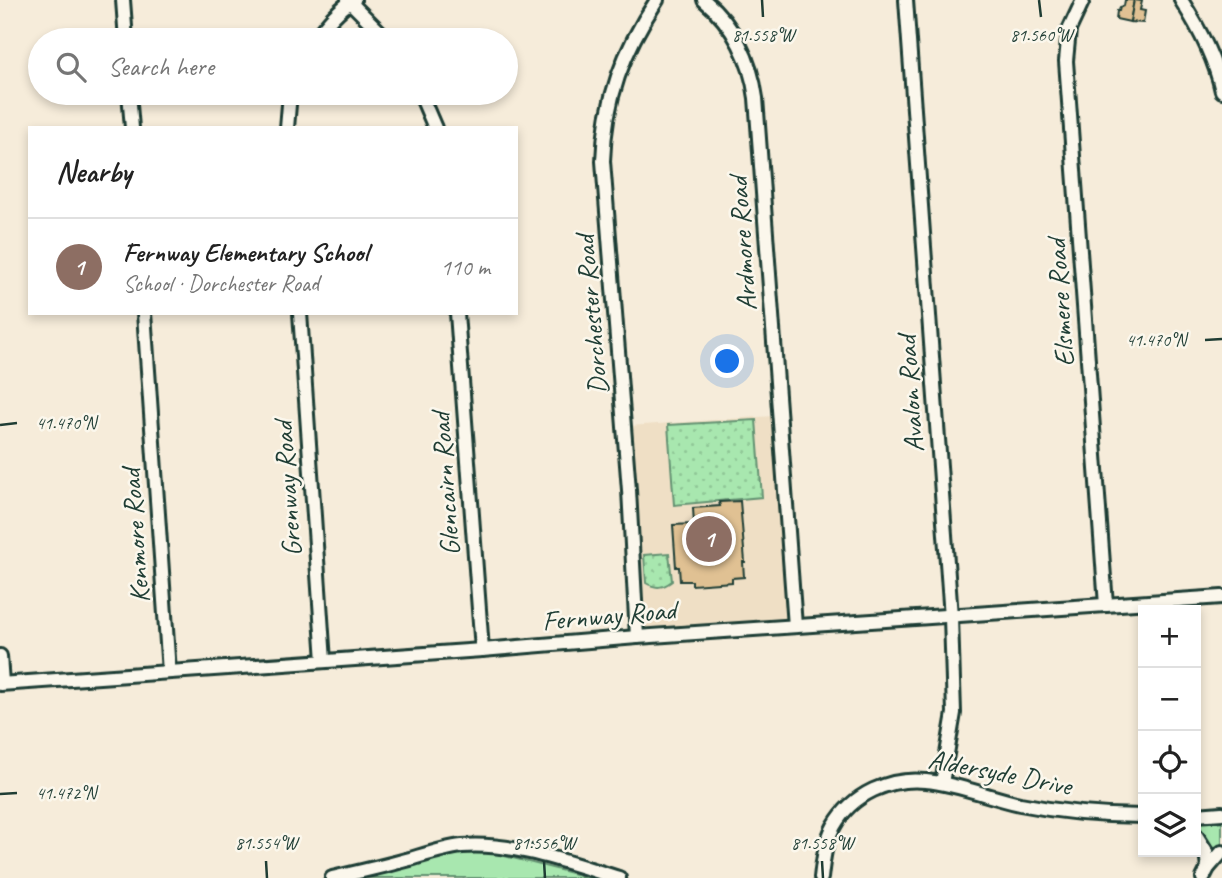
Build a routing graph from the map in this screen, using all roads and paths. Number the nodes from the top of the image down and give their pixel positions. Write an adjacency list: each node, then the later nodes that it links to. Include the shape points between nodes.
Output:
1 (123, 0): 8 (street)
2 (657, 0): 25 (street, Dorchester Road, via 616,80 603,147)
3 (704, 0): 24 (street, Ardmore Road, via 739,43 756,98)
4 (906, 0): 23 (street, Avalon Road)
5 (1083, 0): 22 (street, Elsmere Road, via 1069,30 1066,61)
6 (1181, 0): 11 (street, via 1208,48)
7 (351, 1): 9 (street); 10 (street)
8 (124, 28)
9 (324, 28)
10 (377, 28)
11 (1222, 91)
12 (130, 105): 15 (street)
13 (289, 105): 16 (street)
14 (426, 105): 17 (street)
15 (132, 126)
16 (287, 126)
17 (434, 126)
18 (144, 315): 29 (street, Kenmore Road)
19 (300, 315): 28 (street, Grenway Road)
20 (457, 315): 26 (street, Glencairn Road)
21 (1222, 597): 22 (street, Fernway Road)
22 (1107, 605): 23 (street, Fernway Road)
23 (951, 617): 24 (street, Fernway Road); 31 (street, Avalon Road, via 954,713)
24 (795, 626): 25 (street, Fernway Road)
25 (637, 637): 26 (street, Fernway Road)
26 (481, 650): 28 (street, Fernway Road)
27 (0, 656): 30 (street)
28 (324, 661): 29 (street, Fernway Road)
29 (169, 673): 30 (street, Fernway Road)
30 (1, 683)
31 (942, 783): 34 (street, Aldersyde Drive, via 1049,809); 40 (street, Aldersyde Drive, via 889,783 856,801 834,826)
32 (1222, 813): 33 (street)
33 (1201, 815)
34 (1138, 816)
35 (1201, 843): 37 (street, via 1206,851)
36 (1222, 852): 37 (street)
37 (1205, 873)
38 (332, 878): 39 (street, via 443,849 474,846 520,850)
39 (619, 878)
40 (821, 878)

